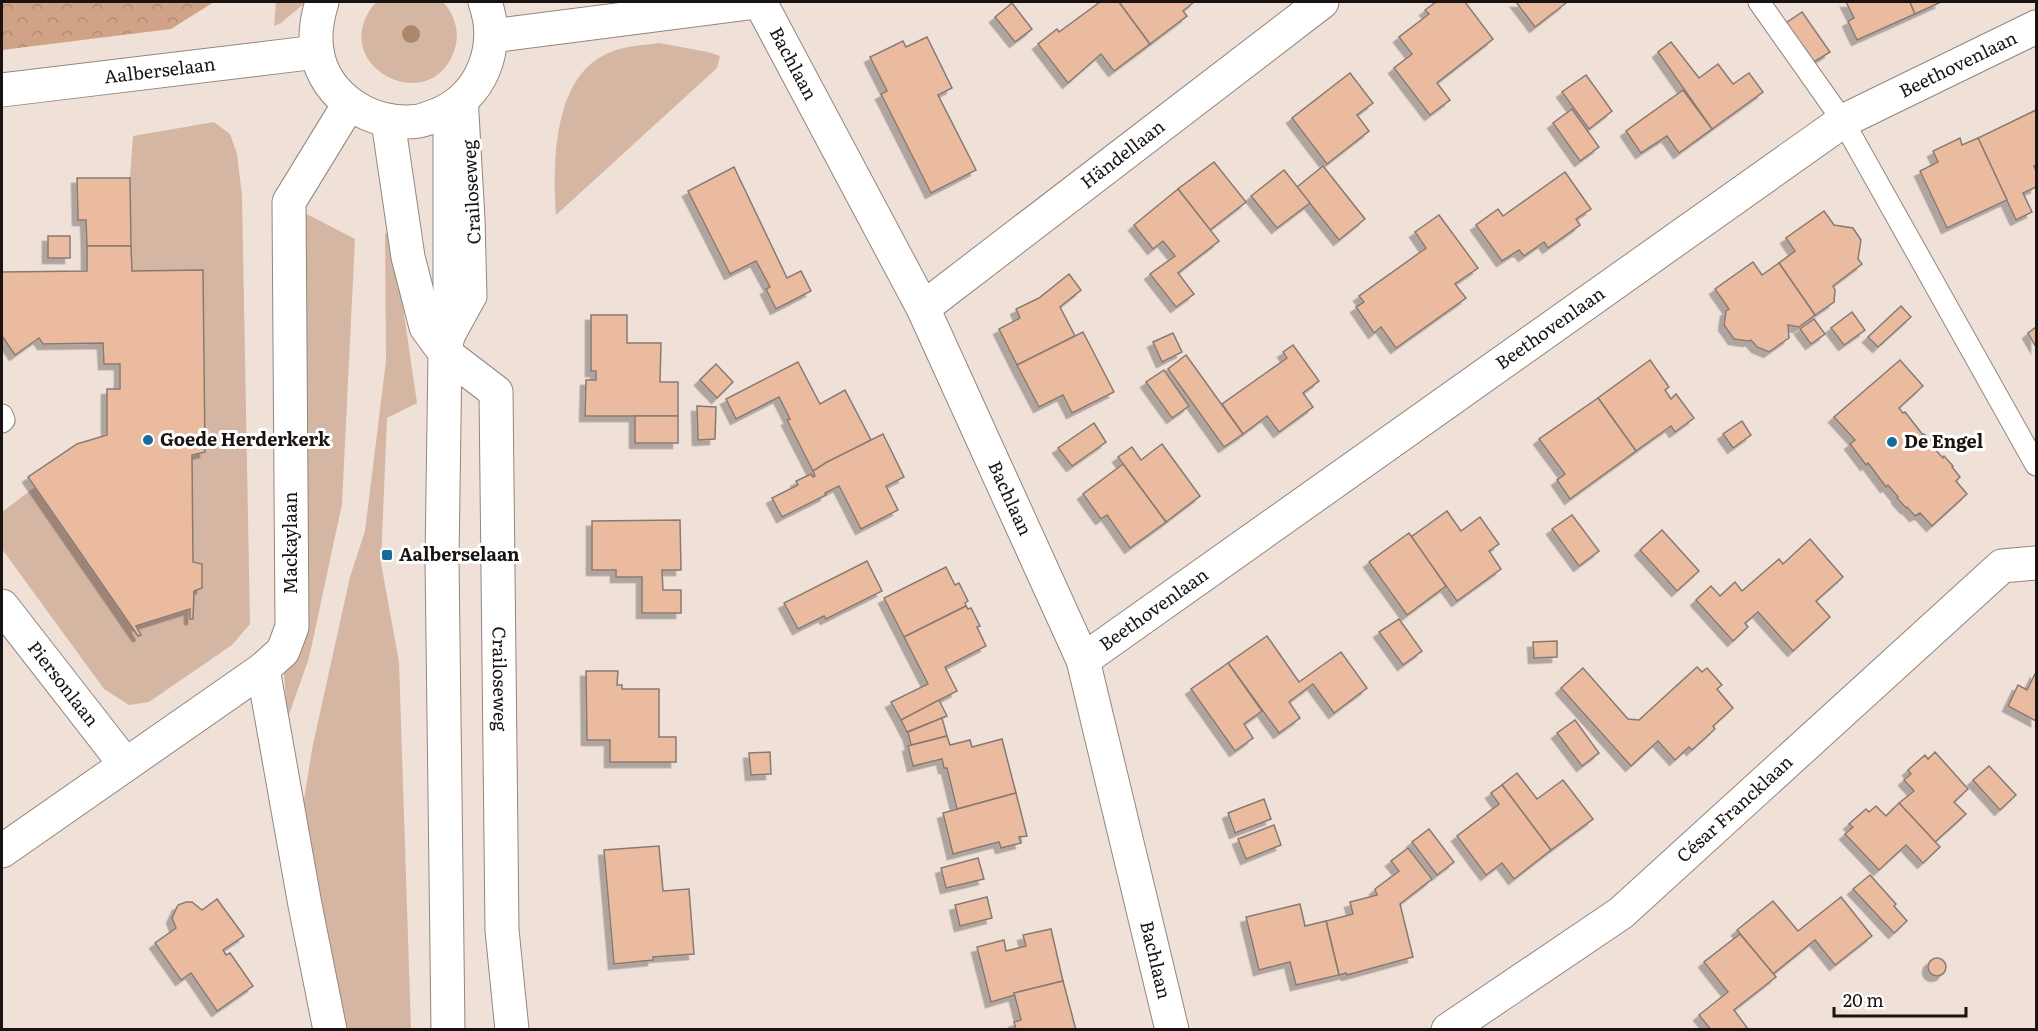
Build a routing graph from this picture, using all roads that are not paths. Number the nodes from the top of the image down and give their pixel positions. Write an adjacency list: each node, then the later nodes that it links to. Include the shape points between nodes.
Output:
1 (322, 2): 8 (street, via 316,25)
2 (485, 2): 7 (street)
3 (758, 2): 7 (street); 14 (street, Bachlaan)
4 (1322, 2): 14 (street, Händellaan)
5 (1759, 2): 13 (lane)
6 (2037, 27): 13 (street, Beethovenlaan)
7 (492, 36): 10 (street, via 480,78)
8 (317, 52): 9 (street, Aalberselaan); 11 (street, via 323,72)
9 (2, 90)
10 (459, 103): 12 (street, via 420,121); 15 (street, Crailoseweg, via 450,322)
11 (349, 104): 12 (street); 22 (street, Mackaylaan, via 289,202 292,627 283,651)
12 (388, 121): 15 (street, Crailoseweg, via 408,257 426,327)
13 (1843, 121): 18 (lane); 21 (street, Beethovenlaan)
14 (923, 308): 21 (street, Bachlaan)
15 (445, 353): 26 (street, Crailoseweg, via 442,560); 27 (street, Crailoseweg, via 496,392 502,930)
16 (2, 415): 17 (lane)
17 (2, 422)
18 (2037, 465)
19 (2037, 564): 29 (street, César Francklaan, via 2002,566 1621,913)
20 (2, 606): 23 (street, Piersonlaan)
21 (1083, 660): 28 (street, Bachlaan)
22 (263, 669): 23 (street, Mackaylaan); 25 (street)
23 (125, 764): 24 (street, Mackaylaan)
24 (2, 851)
25 (330, 1029)
26 (448, 1029)
27 (512, 1029)
28 (1172, 1029)
29 (1448, 1029)

